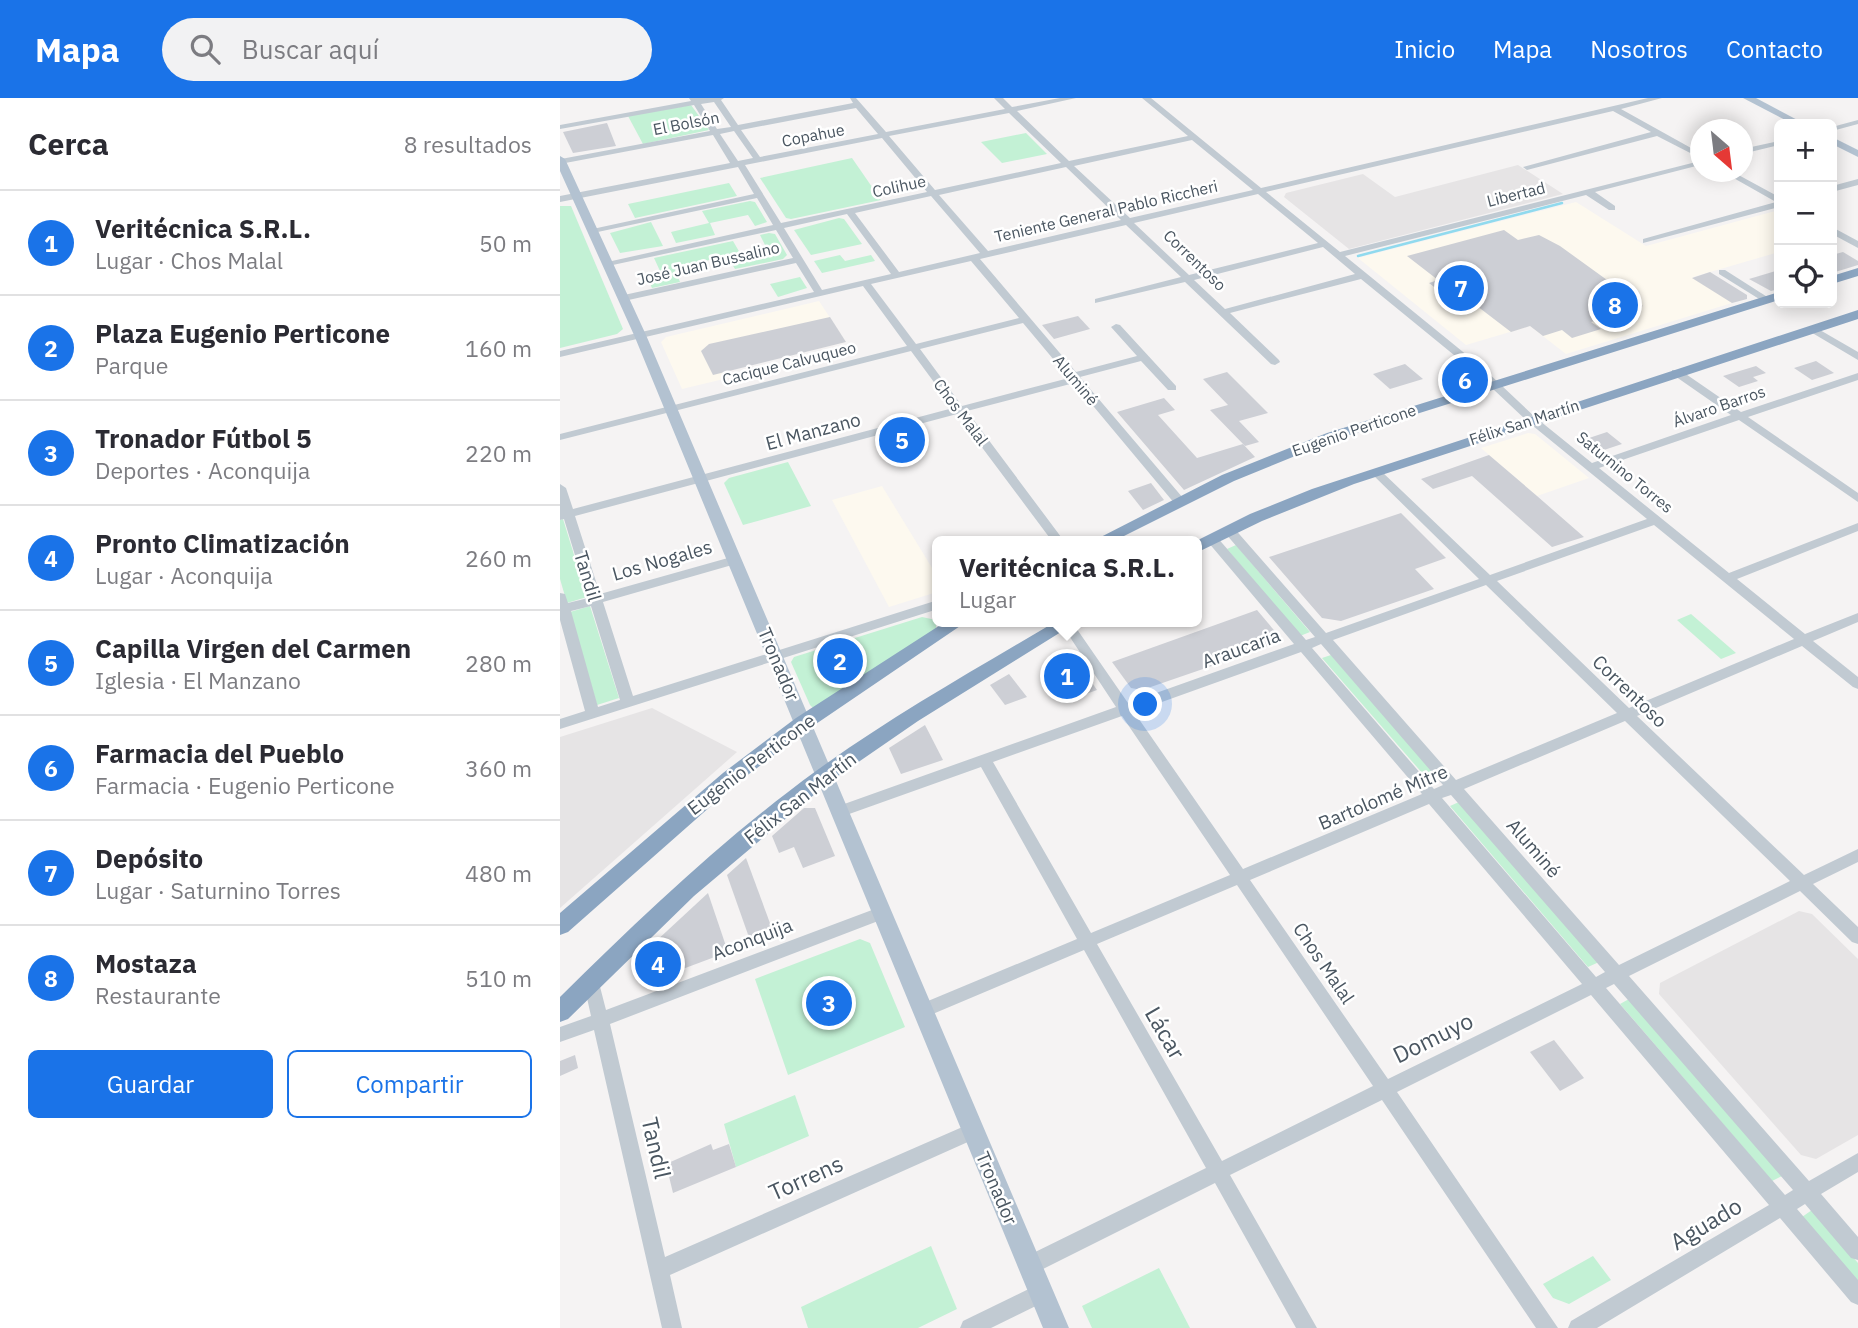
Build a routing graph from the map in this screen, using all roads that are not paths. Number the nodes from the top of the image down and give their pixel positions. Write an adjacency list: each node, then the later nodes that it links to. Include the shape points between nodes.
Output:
1 (717, 98): 8 (street); 15 (street)
2 (998, 98): 11 (street, Correntoso)
3 (1072, 98): 11 (street, Copahue)
4 (1146, 98): 20 (street, Saturnino Torres)
5 (1601, 98): 10 (street)
6 (1658, 98): 10 (street, Teniente General Pablo Riccheri)
7 (1748, 98): 12 (main road)
8 (694, 100): 14 (street); 17 (street)
9 (855, 101): 15 (street, El Bolsón); 19 (street)
10 (1616, 108): 18 (street); 35 (street, Teniente General Pablo Riccheri)
11 (1011, 110): 19 (street, Copahue); 29 (street, Correntoso)
12 (1790, 119)
13 (1858, 122): 16 (street)
14 (560, 127)
15 (736, 128): 17 (street, El Bolsón); 26 (street)
16 (1837, 128)
17 (715, 132): 27 (street, El Bolsón); 28 (street)
18 (1658, 133): 24 (street); 31 (street)
19 (884, 135): 26 (street, Copahue); 37 (street)
20 (1195, 137): 29 (street, Colihue); 35 (street, Saturnino Torres)
21 (1837, 143): 25 (main road)
22 (1774, 144): 23 (street)
23 (1753, 149)
24 (1690, 151)
25 (1858, 154)
26 (758, 160): 28 (street, Copahue)
27 (561, 164): 39 (main road, Tronador)
28 (738, 164): 38 (street); 39 (street, Copahue)
29 (1068, 165): 37 (street, Colihue); 45 (street, Correntoso)
30 (1690, 166): 36 (street, Libertad)
31 (1527, 167)
32 (1744, 182): 41 (street)
33 (1858, 182): 34 (street)
34 (1837, 188)
35 (1261, 191): 45 (street, Teniente General Pablo Riccheri); 50 (street, Saturnino Torres)
36 (1588, 192): 43 (street); 53 (street, Libertad)
37 (933, 193): 44 (street, Colihue); 52 (street)
38 (760, 195): 46 (street); 47 (street)
39 (577, 196): 40 (street, Copahue); 47 (main road, Tronador)
40 (560, 199)
41 (1774, 199)
42 (1774, 203): 49 (street)
43 (1612, 208)
44 (849, 211): 46 (street, Colihue); 60 (street)
45 (1129, 222): 52 (street, Teniente General Pablo Riccheri); 61 (street, Correntoso)
46 (779, 226): 55 (street); 56 (street, Colihue)
47 (593, 230): 56 (main road, Tronador)
48 (1837, 233): 51 (street)
49 (1646, 241)
50 (1325, 244): 53 (street, Saturnino Torres); 61 (street)
51 (1858, 244)
52 (986, 255): 54 (street, Teniente General Pablo Riccheri)
53 (1338, 255): 59 (street, Saturnino Torres)
54 (974, 258): 60 (street, Teniente General Pablo Riccheri); 70 (street, Aluminé)
55 (799, 259): 64 (street); 65 (street, José Juan Bussalino)
56 (608, 263): 65 (main road, Tronador)
57 (1722, 272): 66 (street)
58 (1858, 272): 62 (highway)
59 (1363, 275): 68 (street); 82 (street, Saturnino Torres)
60 (897, 276): 63 (street, Teniente General Pablo Riccheri)
61 (1188, 278): 67 (street); 68 (street, Correntoso)
62 (1837, 278)
63 (864, 283): 64 (street, Teniente General Pablo Riccheri); 74 (street, Chos Malal)
64 (820, 294): 73 (street, Teniente General Pablo Riccheri)
65 (624, 298): 73 (main road, Tronador)
66 (1773, 298): 82 (highway, Eugenio Perticone)
67 (1098, 301)
68 (1224, 312): 78 (street, Correntoso)
69 (1858, 314): 72 (highway, Félix San Martín)
70 (1025, 319): 74 (street, Cacique Calvuqueo); 81 (street, Aluminé)
71 (1116, 327): 77 (street)
72 (1813, 329): 76 (street); 79 (highway, Félix San Martín)
73 (640, 335): 75 (street, Teniente General Pablo Riccheri); 84 (main road, Tronador)
74 (913, 348): 84 (street, Cacique Calvuqueo); 85 (street, Chos Malal)
75 (560, 354)
76 (1858, 357)
77 (1144, 358): 81 (street, El Manzano); 83 (street)
78 (1275, 362)
79 (1676, 372): 86 (street); 87 (highway, Félix San Martín)
80 (1858, 376): 86 (street, Álvaro Barros)
81 (1074, 378): 85 (street, El Manzano); 94 (street, Aluminé)
82 (1494, 384): 87 (street, Saturnino Torres); 94 (highway, Eugenio Perticone, via 1321,440)
83 (1172, 388)
84 (671, 409): 88 (street, Cacique Calvuqueo); 91 (main road, Tronador)
85 (960, 410): 91 (street, El Manzano); 99 (street, Chos Malal)
86 (1740, 416): 89 (street, Álvaro Barros); 93 (street)
87 (1531, 419): 89 (street, Saturnino Torres); 90 (highway, Félix San Martín)
88 (560, 437)
89 (1591, 467): 96 (street, Saturnino Torres)
90 (1376, 472): 98 (highway, Félix San Martín); 105 (street, Correntoso)
91 (701, 479): 95 (street, El Manzano); 103 (main road, Tronador)
92 (560, 488): 95 (street, Tandil)
93 (1858, 498)
94 (1179, 501): 100 (highway, Eugenio Perticone)
95 (564, 515): 106 (street, Tandil)
96 (1656, 520): 104 (street, Saturnino Torres); 105 (street, Araucaria)
97 (1858, 527): 104 (street)
98 (1229, 530): 101 (highway, Félix San Martín); 115 (street, Aluminé)
99 (1054, 536)
100 (1111, 536)
101 (1212, 539): 102 (highway, Félix San Martín); 117 (street)
102 (1202, 545)
103 (735, 560): 106 (street, Los Nogales); 118 (main road, Tronador)
104 (1728, 578): 116 (street, Saturnino Torres)
105 (1488, 580): 115 (street, Araucaria); 123 (street, Correntoso)
106 (595, 600): 107 (street, Los Nogales); 120 (street, Tandil)
107 (561, 605): 122 (street, Tandil)
108 (932, 606): 109 (street)
109 (922, 609): 110 (street); 118 (street)
110 (932, 615)
111 (1858, 617): 116 (street, Bartolomé Mitre)
112 (938, 627): 124 (highway, Eugenio Perticone)
113 (1059, 627): 127 (highway, Félix San Martín)
114 (1070, 627): 121 (street, Chos Malal)
115 (1324, 639): 117 (street, Araucaria); 128 (street, Aluminé)
116 (1804, 640): 119 (street, Saturnino Torres); 123 (street, Bartolomé Mitre)
117 (1304, 646): 121 (street, Araucaria); 129 (street)
118 (776, 657): 120 (street); 124 (main road, Tronador)
119 (1858, 684)
120 (628, 703): 122 (street)
121 (1126, 710): 126 (street, Araucaria); 132 (street, Chos Malal)
122 (593, 714): 125 (street)
123 (1627, 714): 128 (street, Bartolomé Mitre); 133 (street, Correntoso)
124 (803, 723): 127 (main road, Tronador); 135 (highway, Eugenio Perticone, via 690,811)
125 (560, 724)
126 (984, 760): 130 (street, Araucaria); 137 (street, Lácar)
127 (823, 777): 130 (main road, Tronador); 139 (highway, Félix San Martín, via 701,877)
128 (1453, 788): 129 (street, Bartolomé Mitre); 138 (street, Aluminé)
129 (1432, 797): 132 (street, Bartolomé Mitre); 140 (street)
130 (838, 812): 134 (main road, Tronador)
131 (1858, 855): 133 (street, Domuyo)
132 (1240, 877): 137 (street, Bartolomé Mitre); 145 (street, Chos Malal)
133 (1801, 883): 136 (street, Correntoso); 138 (street, Domuyo)
134 (880, 913): 141 (main road, Tronador); 143 (street, Aconquija)
135 (560, 926)
136 (1858, 937)
137 (1087, 942): 141 (street, Bartolomé Mitre); 148 (street, Lácar)
138 (1616, 975): 140 (street, Domuyo); 149 (street, Aluminé)
139 (591, 980): 142 (highway, Félix San Martín); 143 (street, Tandil)
140 (1594, 986): 145 (street, Domuyo); 150 (street)
141 (922, 1011): 146 (main road, Tronador)
142 (560, 1012)
143 (600, 1019): 144 (street, Aconquija); 153 (street, Tandil)
144 (560, 1035)
145 (1385, 1089): 148 (street, Domuyo); 160 (street, Chos Malal)
146 (973, 1131): 152 (main road, Tronador); 153 (street, Torrens)
147 (1858, 1162): 149 (street, Aguado)
148 (1218, 1172): 152 (street, Domuyo); 159 (street, Lácar)
149 (1807, 1192): 150 (street, Aguado); 151 (street, Aluminé)
150 (1782, 1207): 155 (street); 161 (street, Aguado)
151 (1858, 1251)
152 (1030, 1265): 154 (main road, Tronador)
153 (659, 1270): 156 (street, Tandil)
154 (1041, 1293): 157 (street); 158 (main road, Tronador)
155 (1858, 1295)
156 (672, 1328)
157 (970, 1328)
158 (1056, 1328)
159 (1307, 1328)
160 (1548, 1328)
161 (1578, 1328)

